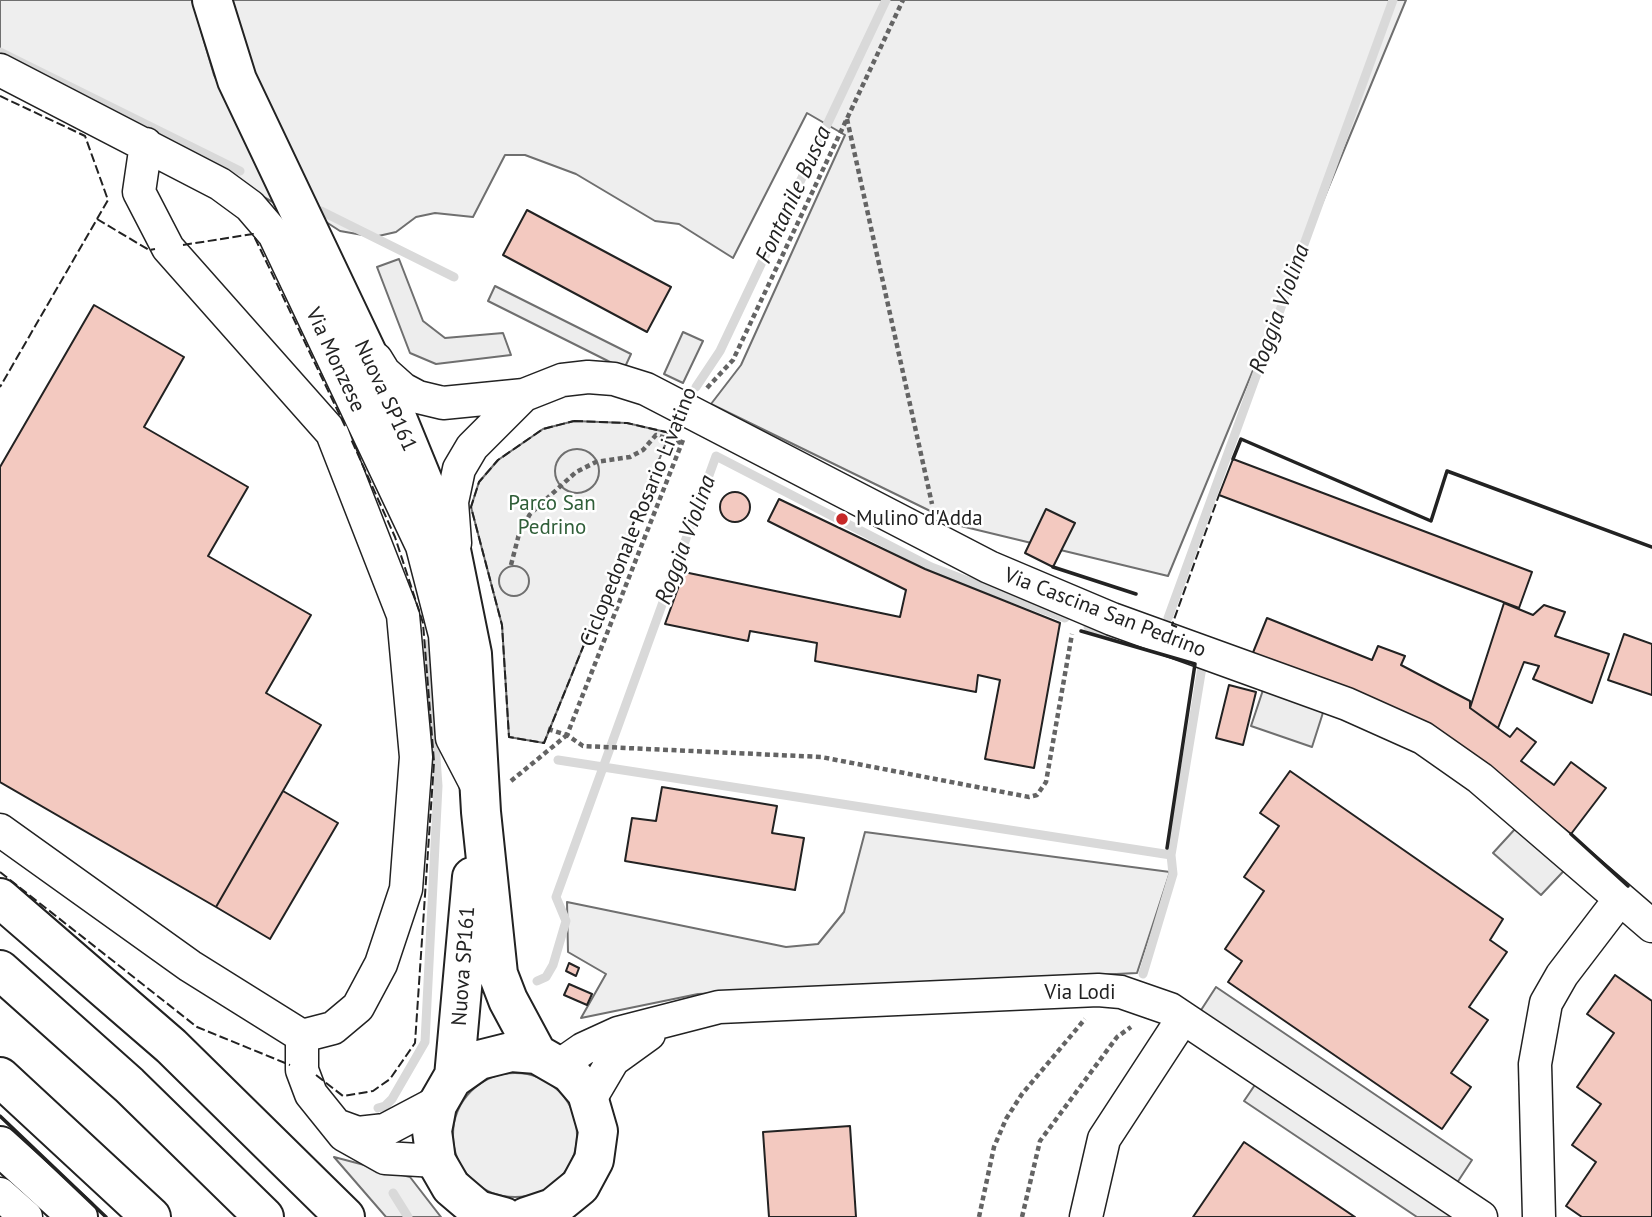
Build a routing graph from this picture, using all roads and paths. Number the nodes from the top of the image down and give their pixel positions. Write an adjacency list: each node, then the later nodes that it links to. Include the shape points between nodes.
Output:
1 (212, 0): 6 (main road, Nuova SP161, via 237,80)
2 (903, 0): 4 (path, Ciclopedonale Rosario Livatino)
3 (0, 71): 5 (street, Via Monzese)
4 (847, 118): 8 (path, Ciclopedonale Rosario Livatino, via 733,359 701,395); 10 (path)
5 (146, 144): 16 (street, Via Monzese, via 243,199 283,250 422,546 445,635 452,738); 25 (street, via 139,192 168,247 332,433 403,615 416,757 406,888 381,964 358,1007 333,1028)
6 (345, 310): 7 (street, Via Cascina San Pedrino, via 384,372 418,397 451,404); 12 (main road, Nuova SP161, via 429,491)
7 (524, 395): 8 (street, Via Cascina San Pedrino, via 562,380 614,379 646,389); 12 (street, Via Cascina San Pedrino, via 472,447 459,469 452,502)
8 (693, 414): 9 (path, Ciclopedonale Rosario Livatino); 10 (street, Via Cascina San Pedrino)
9 (682, 444): 11 (path, via 656,435 630,457 596,462 576,472 530,514); 15 (path, Ciclopedonale Rosario Livatino)
10 (939, 542): 13 (street, Via Cascina San Pedrino)
11 (511, 565)
12 (457, 571): 16 (main road, Nuova SP161, via 475,675)
13 (1078, 605): 15 (path, via 1046,782 1037,795 821,757 583,746); 19 (street, Via Cascina San Pedrino, via 1347,704 1423,738 1480,778)
14 (548, 729): 15 (path)
15 (567, 735): 16 (path)
16 (480, 804): 26 (main road, Nuova SP161, via 499,980); 28 (main road, Nuova SP161)
17 (0, 830): 25 (street, via 190,966)
18 (0, 898): 40 (main road, via 171,1046)
19 (1620, 899): 20 (street, Via Cascina San Pedrino); 45 (street, via 1546,1003 1535,1064)
20 (1652, 926)
21 (0, 970): 39 (main road, via 129,1085)
22 (1112, 990): 23 (street, Via Lodi, via 750,1004); 24 (street, Via Lodi); 41 (path, via 1010,1113 994,1147)
23 (698, 1011): 26 (street, Via Lodi, via 618,1033); 29 (street, Via Lodi, via 624,1050 604,1072)
24 (1173, 1011): 42 (path, via 1117,1037 1040,1141); 43 (street, via 1104,1139); 44 (street, Via Lodi)
25 (302, 1036): 30 (street, via 300,1060 306,1082 315,1102)
26 (548, 1060): 28 (main road, via 518,1052 493,1054 475,1062); 29 (main road, Nuova SP161, via 577,1080)
27 (0, 1077): 38 (main road)
28 (446, 1090): 30 (street, via 385,1130 358,1133); 32 (main road, Nuova SP161, via 432,1131)
29 (590, 1099): 34 (main road, Nuova SP161, via 598,1131 596,1154 580,1186)
30 (334, 1124): 32 (street, via 374,1154 403,1161)
31 (0, 1146): 37 (main road)
32 (436, 1161): 35 (main road, Nuova SP161, via 454,1192)
33 (0, 1194): 36 (street)
34 (547, 1213)
35 (491, 1215)
36 (26, 1217)
37 (78, 1217)
38 (151, 1217)
39 (264, 1217)
40 (345, 1217)
41 (979, 1217)
42 (1022, 1217)
43 (1086, 1217)
44 (1481, 1217)
45 (1539, 1217)

